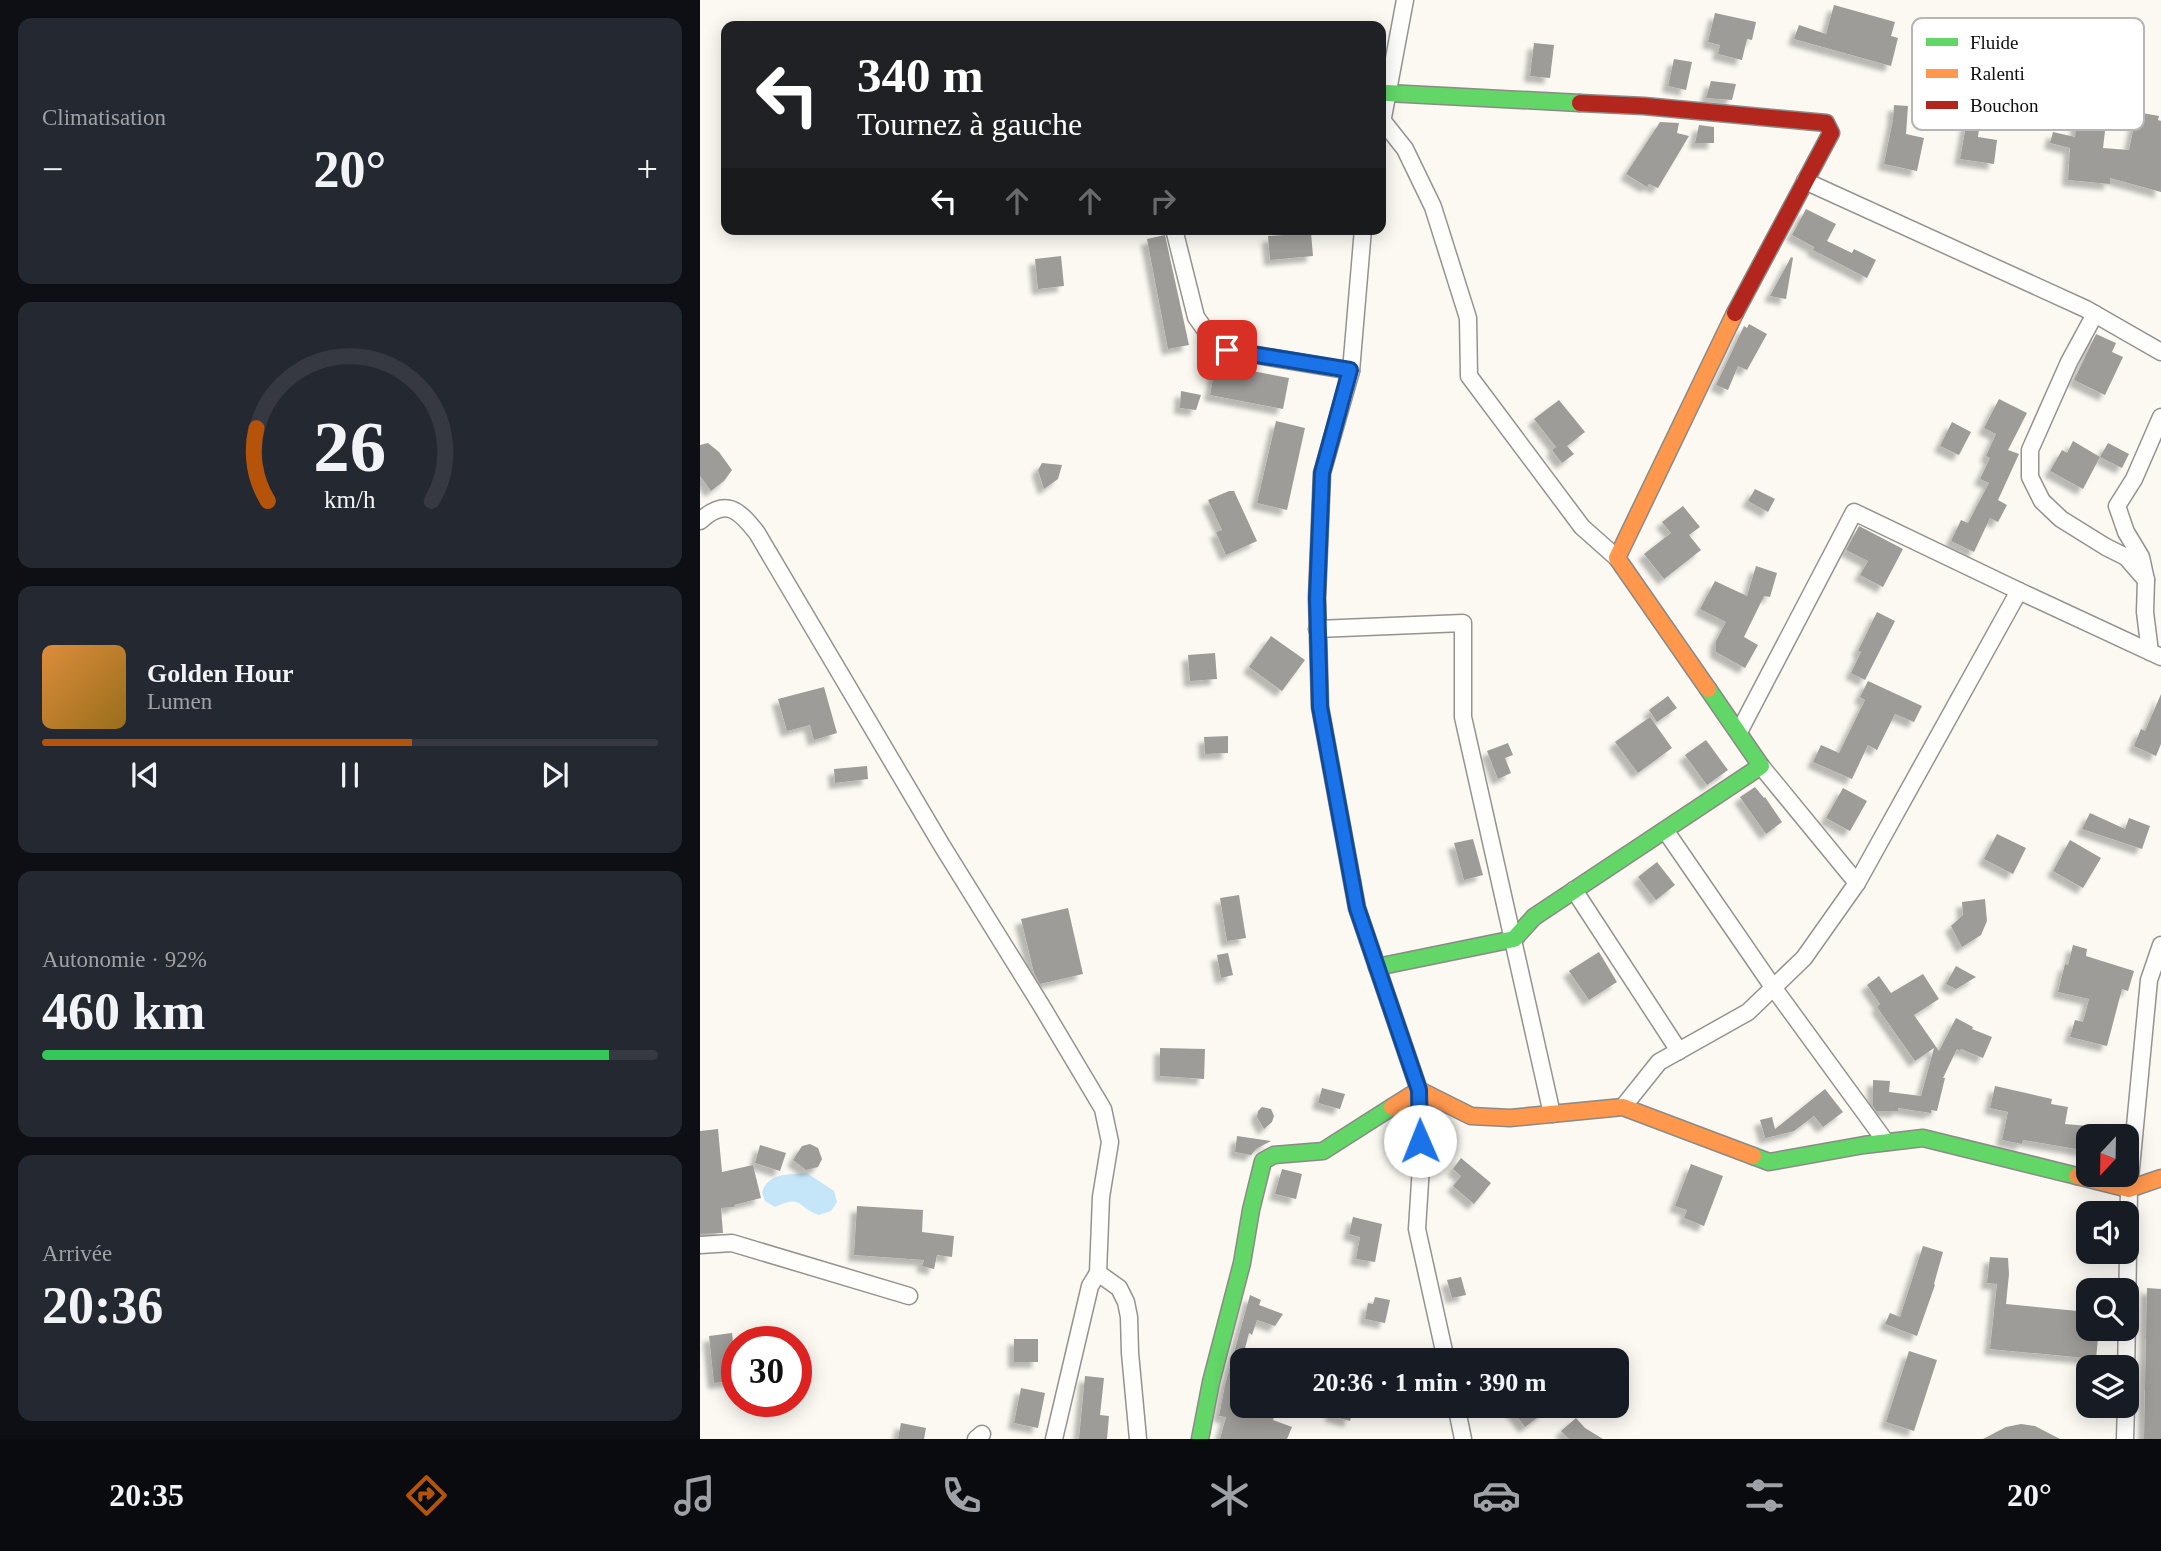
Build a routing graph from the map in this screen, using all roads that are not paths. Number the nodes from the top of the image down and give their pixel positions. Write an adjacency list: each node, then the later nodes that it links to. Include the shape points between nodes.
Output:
1 (1405, 0): 2 (street)
2 (1387, 93): 3 (street); 5 (street, via 1644,106 1826,123 1831,133)
3 (1386, 98)
4 (1386, 129): 13 (street, via 1405,149 1433,207 1468,318 1469,376 1582,527)
5 (1805, 181): 8 (street); 13 (street, via 1747,289)
6 (1176, 235): 10 (street, via 1196,317 1211,338 1227,350)
7 (1362, 235): 10 (street)
8 (2095, 314): 9 (street); 14 (street, via 2030,450 2030,477 2042,501 2061,519 2126,557)
9 (2161, 352)
10 (1350, 370): 16 (street, via 1322,473)
11 (2161, 417): 14 (street, via 2118,506)
12 (700, 521): 35 (street, via 719,509 732,508 757,533 1103,1109 1110,1142 1101,1196)
13 (1617, 558): 18 (street)
14 (2146, 580): 17 (street, via 2145,612)
15 (2020, 592): 17 (street); 18 (street, via 1854,512); 21 (street)
16 (1317, 629): 23 (street, via 1464,623 1463,717); 25 (street, via 1320,707 1329,765 1357,908)
17 (2155, 655)
18 (1739, 732): 19 (street)
19 (1761, 766): 20 (street); 21 (street)
20 (1665, 830): 22 (street); 26 (street)
21 (1857, 883): 26 (street, via 1804,957)
22 (1574, 890): 23 (street, via 1534,917); 27 (street)
23 (1514, 939): 25 (street); 30 (street)
24 (2161, 945): 33 (street, via 2149,980)
25 (1377, 967): 28 (street)
26 (1773, 988): 27 (street, via 1748,1012); 31 (street)
27 (1679, 1051): 29 (street, via 1659,1062)
28 (1419, 1090): 30 (street, via 1471,1116); 37 (street, via 1417,1229); 43 (street, via 1323,1151 1274,1155 1263,1161)
29 (1623, 1107): 30 (street); 31 (street, via 1769,1162)
30 (1552, 1114)
31 (1886, 1142): 33 (street, via 1923,1138)
32 (2161, 1178): 33 (street)
33 (2129, 1189): 38 (street)
34 (700, 1245): 36 (street, via 732,1243)
35 (1098, 1273): 41 (street, via 1090,1286); 42 (street, via 1119,1288 1126,1302)
36 (909, 1296)
37 (1444, 1348)
38 (2126, 1355)
39 (1459, 1418): 44 (street)
40 (2126, 1418): 45 (street)
41 (1054, 1439)
42 (1138, 1439)
43 (1200, 1439)
44 (1463, 1439)
45 (2125, 1439)

